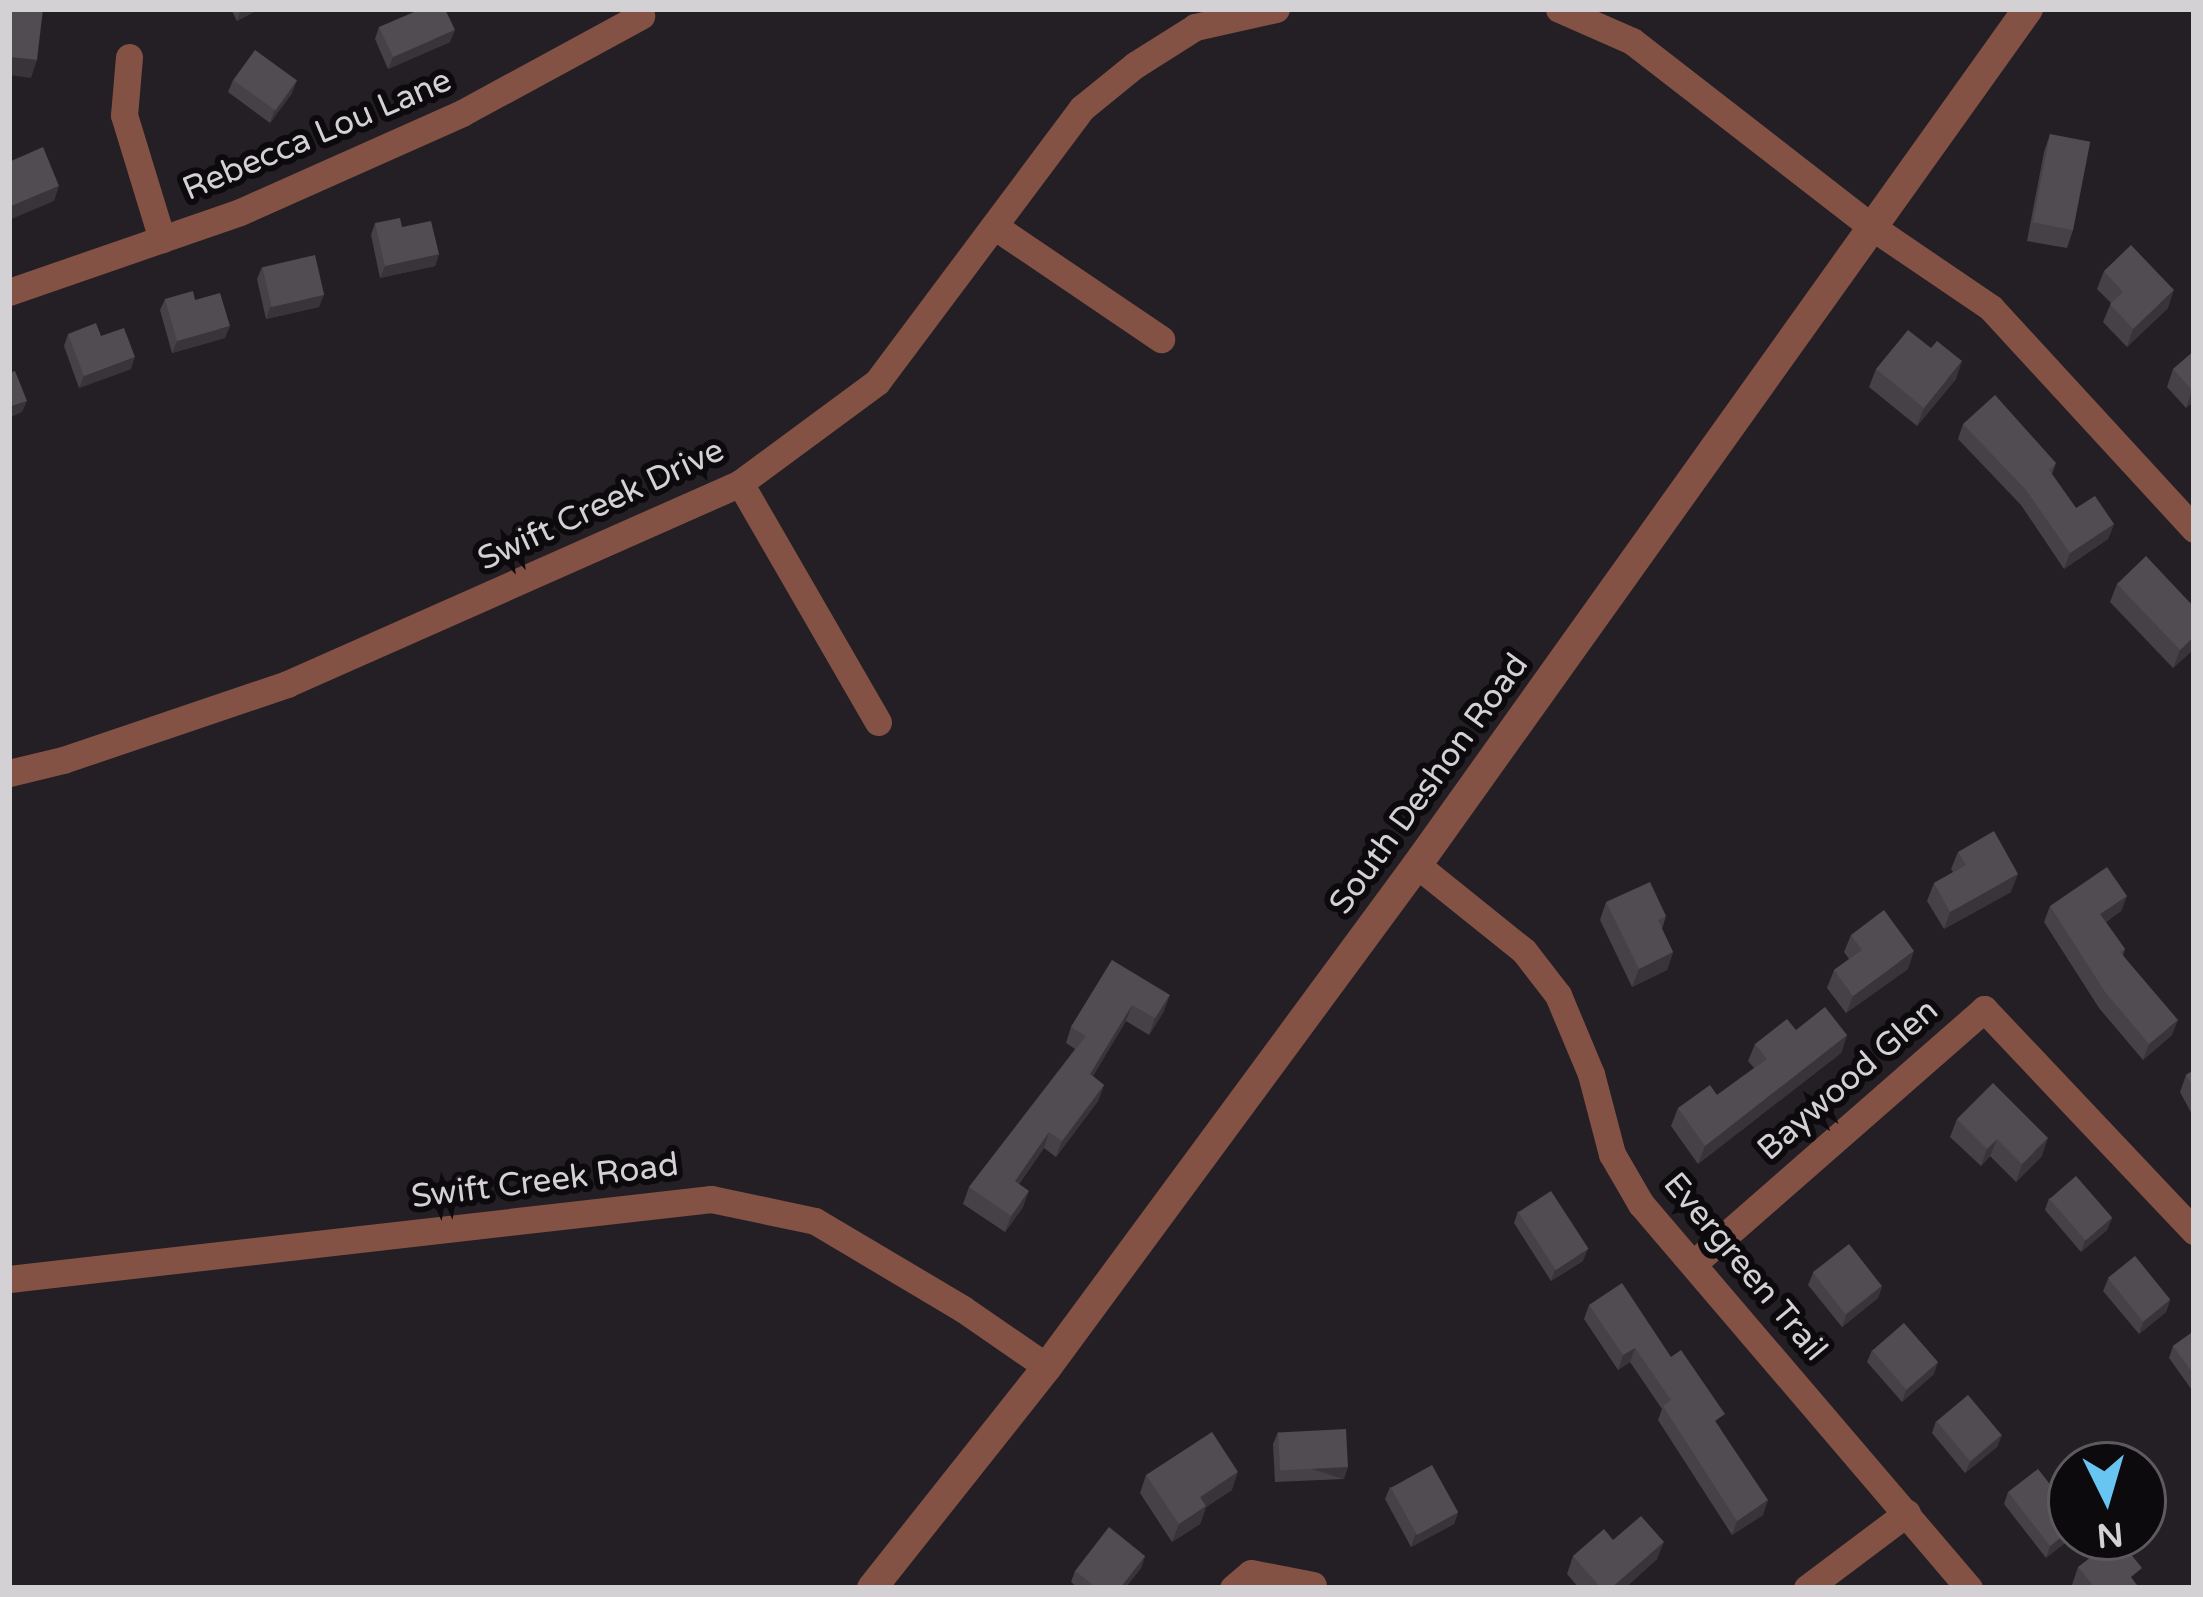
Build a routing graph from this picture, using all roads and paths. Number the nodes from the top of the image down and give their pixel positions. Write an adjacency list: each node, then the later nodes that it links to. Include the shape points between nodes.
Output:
1 (1276, 9): 6 (street, Swift Creek Drive, via 1196,27 1135,65 1082,108)
2 (1559, 9): 7 (street, via 1632,41)
3 (2027, 9): 7 (street, South Deshon Road)
4 (641, 16): 8 (street, Rebecca Lou Lane, via 462,113)
5 (129, 57): 8 (street, via 124,115)
6 (994, 226): 10 (street); 11 (street, Swift Creek Drive, via 877,382)
7 (1872, 227): 12 (street, via 1991,308); 15 (street, South Deshon Road)
8 (162, 239): 9 (street, Rebecca Lou Lane)
9 (9, 292)
10 (1161, 339)
11 (740, 483): 13 (street); 14 (street, Swift Creek Drive, via 287,684)
12 (2194, 529)
13 (878, 722)
14 (9, 773)
15 (1417, 865): 17 (street, Evergreen Trail, via 1524,950 1558,995 1612,1154 1641,1204); 19 (street, South Deshon Road)
16 (2194, 1231): 17 (street, Baywood Glen, via 1984,1009)
17 (1693, 1264): 20 (street, Evergreen Trail)
18 (9, 1280): 19 (street, Swift Creek Road, via 711,1198 815,1221)
19 (1047, 1367): 22 (street, South Deshon Road)
20 (1907, 1513): 24 (street); 25 (street, Evergreen Trail)
21 (1313, 1586): 23 (street, via 1251,1573)
22 (872, 1588)
23 (1233, 1588)
24 (1807, 1588)
25 (1969, 1588)

